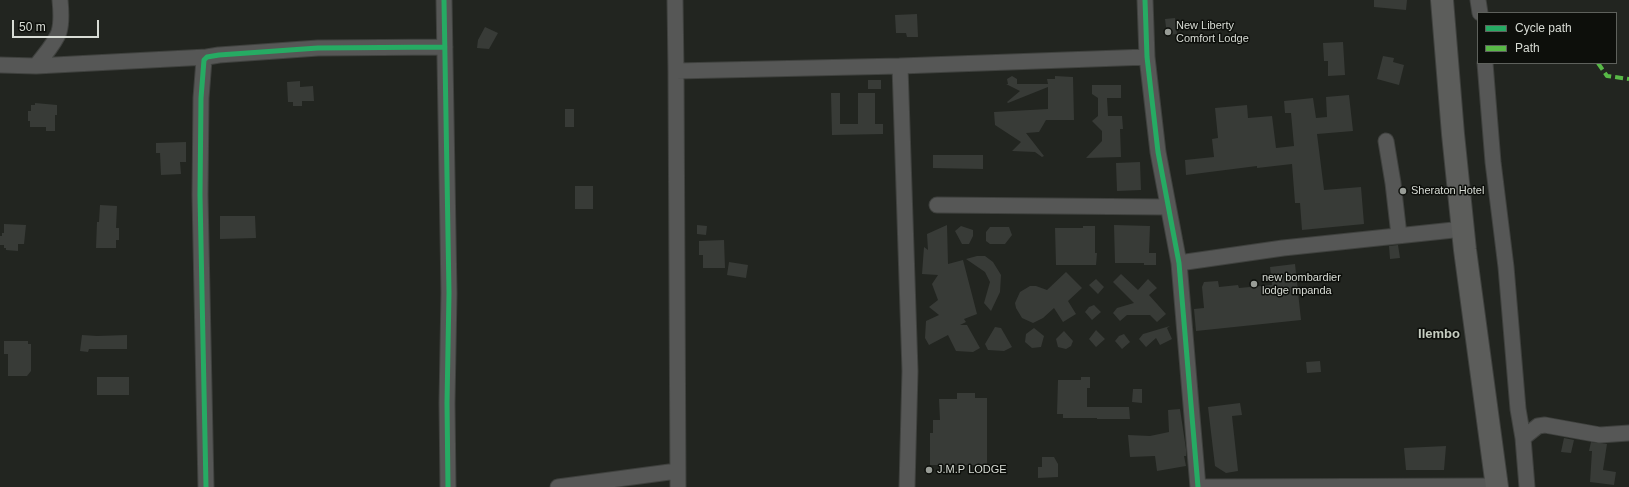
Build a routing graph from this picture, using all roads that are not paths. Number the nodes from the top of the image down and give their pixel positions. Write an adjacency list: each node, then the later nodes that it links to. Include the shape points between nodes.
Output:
1 (60, 0): 13 (street, via 59,32)
2 (444, 0): 8 (street)
3 (675, 0): 15 (street)
4 (1144, 0): 10 (street)
5 (1442, 0): 19 (highway)
6 (1478, 0): 7 (street)
7 (1480, 12)
8 (445, 47): 9 (street, via 318,48); 26 (street, via 449,293)
9 (207, 57): 13 (street); 25 (street, via 203,63 200,166)
10 (1147, 57): 14 (street); 18 (street)
11 (1485, 64): 23 (street, via 1518,409)
12 (0, 65): 13 (street)
13 (36, 66)
14 (900, 66): 15 (street); 29 (street, via 910,371)
15 (676, 71): 24 (street)
16 (1386, 142): 20 (street)
17 (937, 205): 18 (street)
18 (1167, 207): 21 (street)
19 (1463, 229): 20 (street); 32 (highway)
20 (1399, 235): 21 (street, via 1276,249)
21 (1179, 264): 30 (street)
22 (1629, 432): 23 (street, via 1613,435 1588,434 1545,425 1538,426)
23 (1523, 438): 33 (street)
24 (678, 470): 27 (street); 28 (street)
25 (206, 487)
26 (448, 487)
27 (558, 487)
28 (678, 487)
29 (907, 487)
30 (1200, 487): 31 (street)
31 (1367, 487): 32 (street)
32 (1497, 487)
33 (1527, 487)

